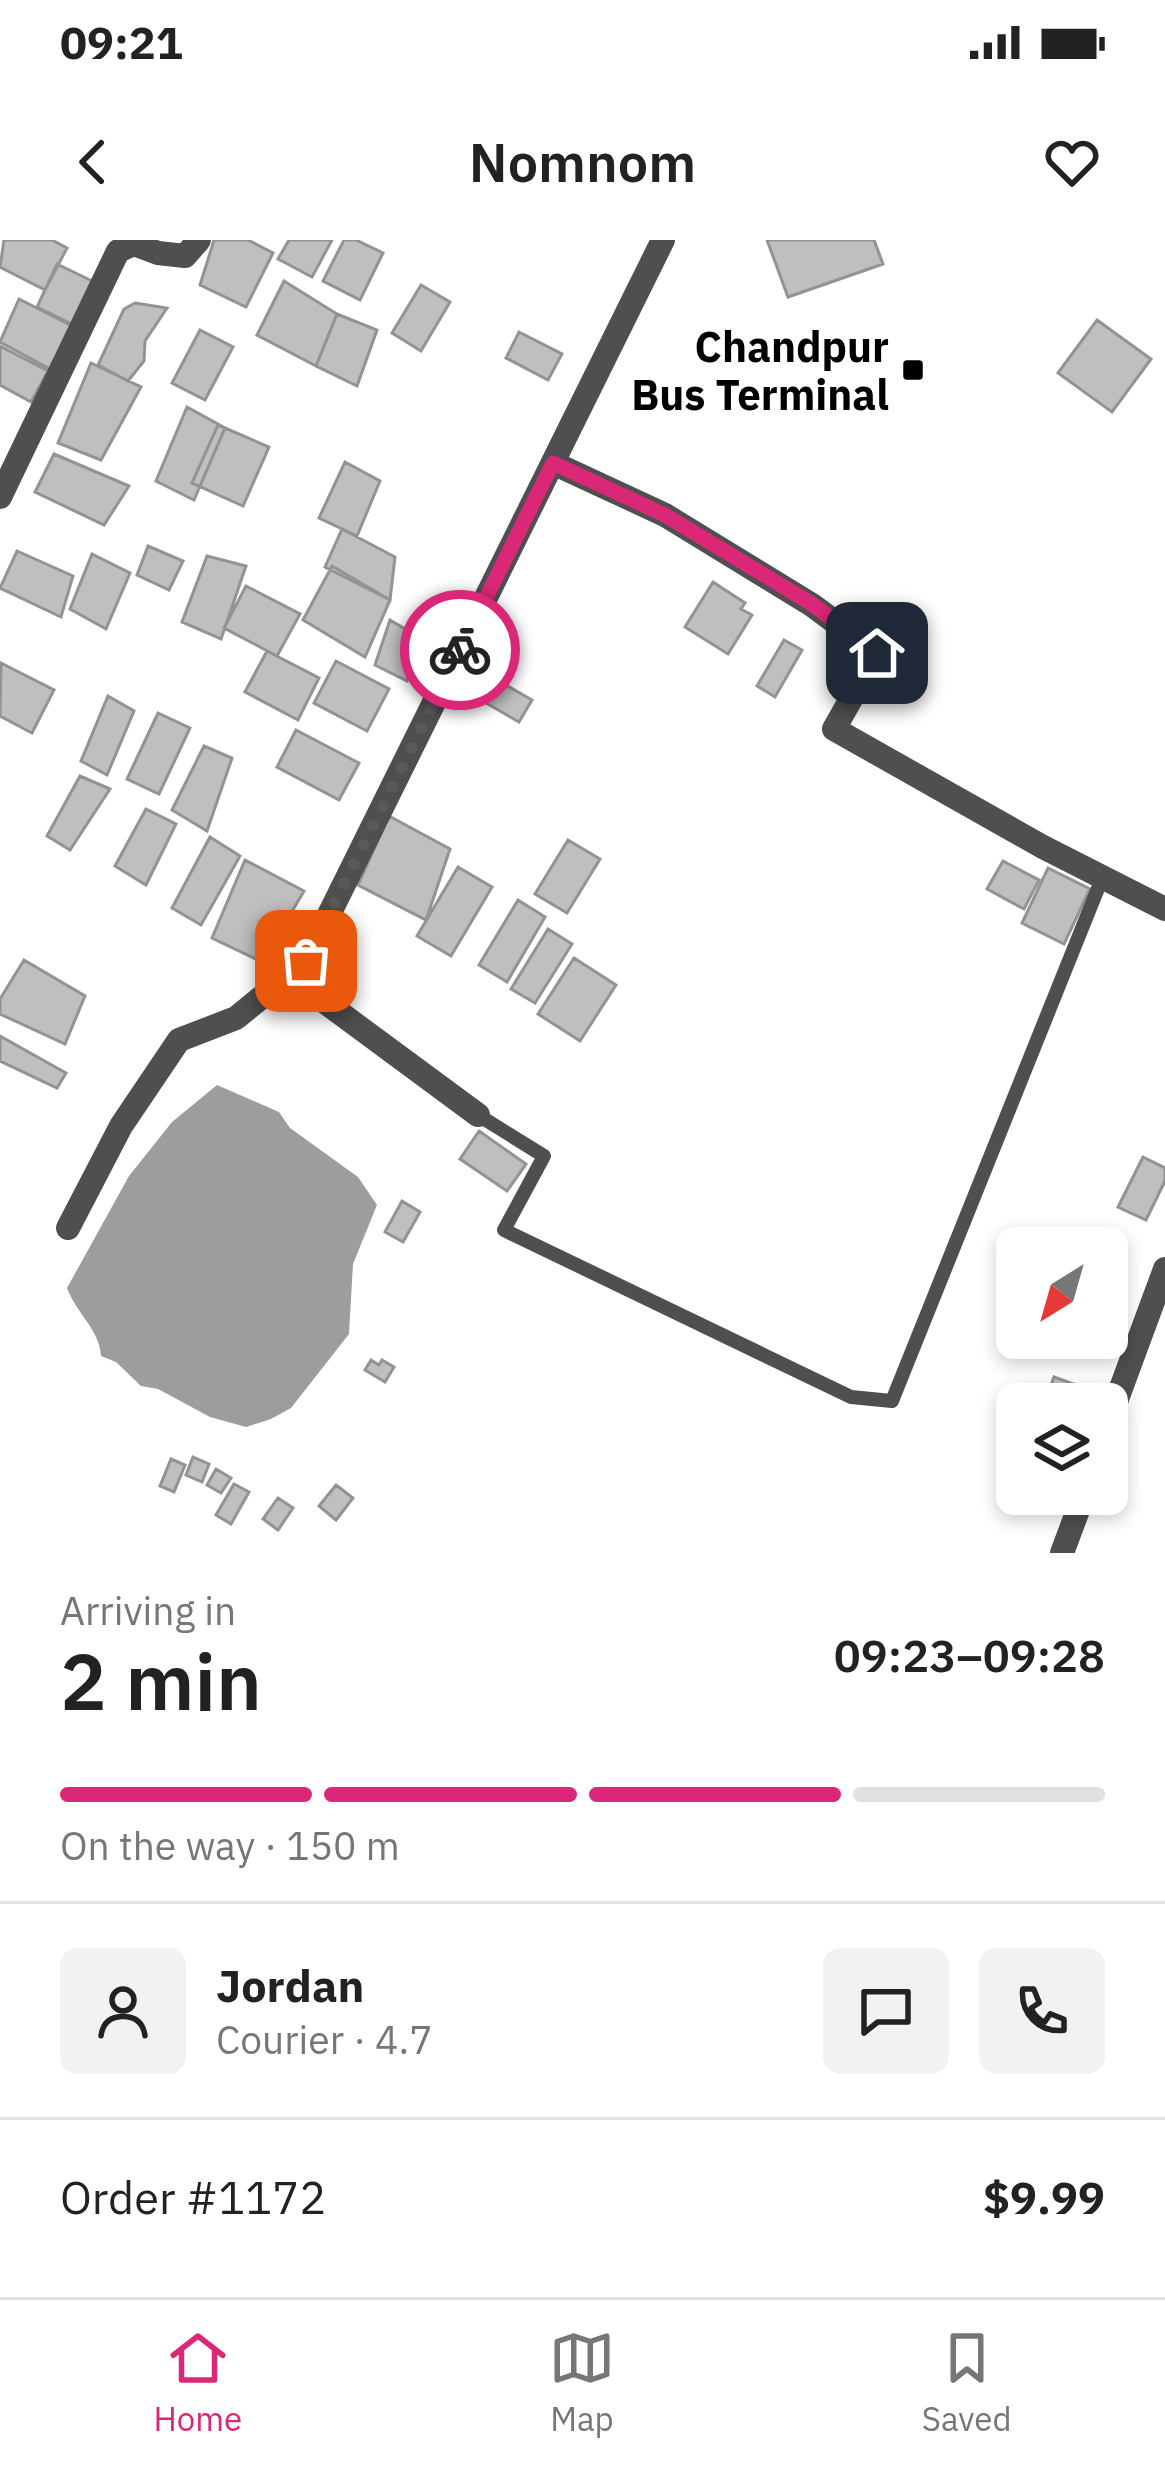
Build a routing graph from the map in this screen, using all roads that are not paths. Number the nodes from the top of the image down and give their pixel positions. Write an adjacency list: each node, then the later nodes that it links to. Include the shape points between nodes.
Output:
1 (199, 240): 4 (street, via 184,256 134,244 118,251)
2 (663, 240): 3 (street)
3 (553, 463): 5 (street, via 665,515 877,653 834,729); 7 (street)
4 (0, 497)
5 (1103, 875): 6 (street); 8 (lane, via 892,1401 851,1397 504,1229 544,1156)
6 (1165, 909)
7 (306, 961): 8 (street, via 302,986); 9 (street, via 236,1018 179,1040 121,1126)
8 (478, 1115)
9 (68, 1228)
10 (1165, 1269): 11 (street)
11 (1123, 1383)
12 (1076, 1515): 13 (street)
13 (1062, 1553)

